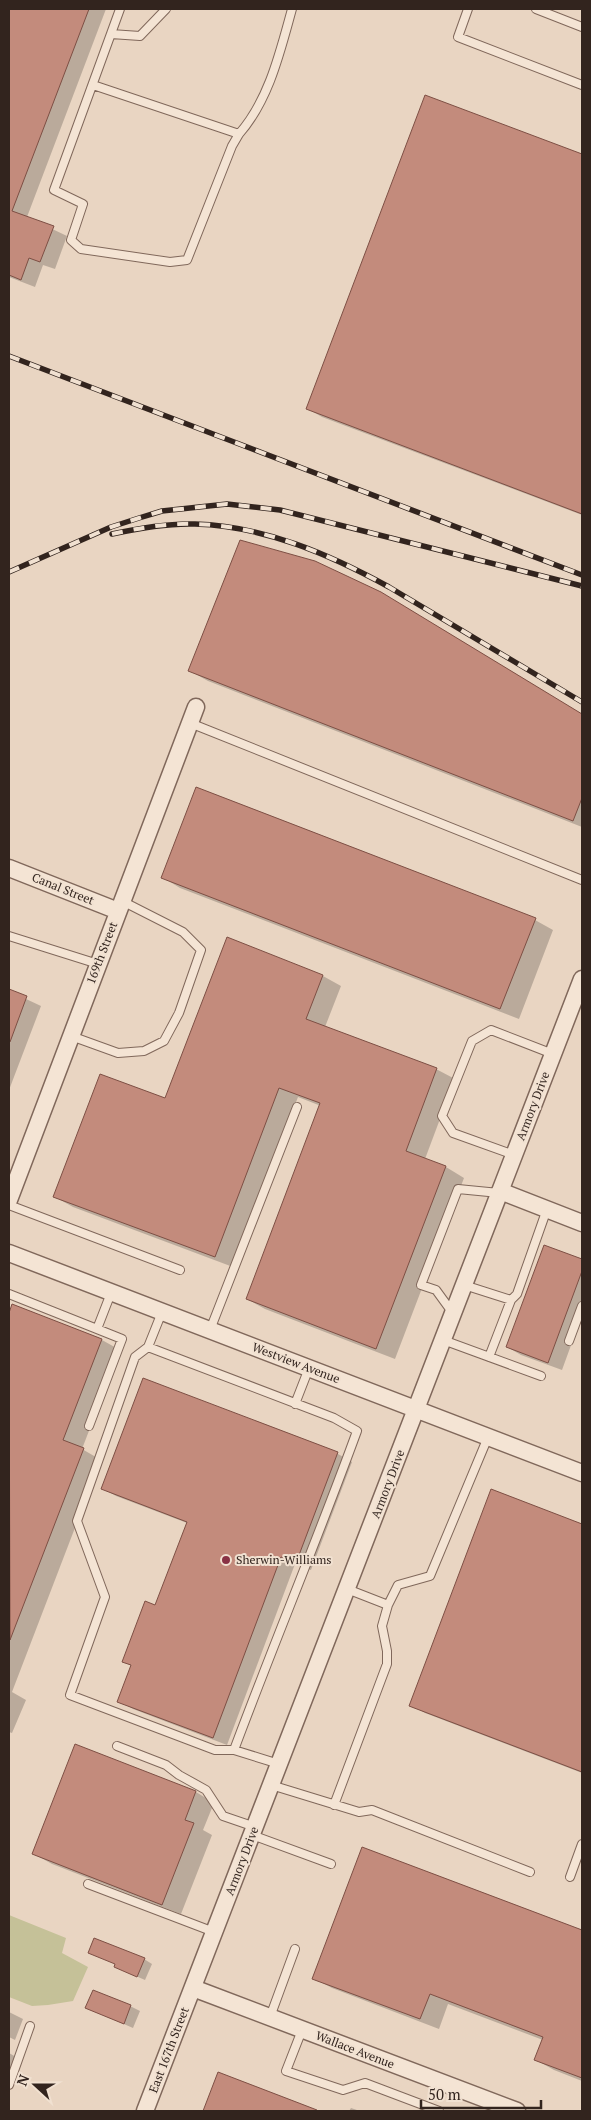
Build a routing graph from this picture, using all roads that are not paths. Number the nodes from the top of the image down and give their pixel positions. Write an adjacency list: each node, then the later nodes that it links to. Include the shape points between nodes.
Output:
1 (120, 9): 7 (lane)
2 (166, 9): 7 (lane, via 140,36)
3 (292, 9): 10 (lane, via 276,64 252,119)
4 (468, 9): 9 (lane, via 458,37)
5 (536, 9): 6 (lane)
6 (582, 27)
7 (111, 34): 8 (lane)
8 (93, 85): 10 (lane); 10 (lane, via 54,190 83,204 71,240 81,249 170,262 187,260)
9 (582, 85)
10 (239, 134)
11 (196, 706): 12 (street, 169th Street)
12 (190, 723): 14 (lane); 15 (street, 169th Street)
13 (9, 868): 15 (street, Canal Street)
14 (582, 880)
15 (120, 906): 17 (street, 169th Street); 19 (lane, via 183,932 201,950 179,1013 164,1041 144,1051 118,1053)
16 (9, 936): 17 (lane)
17 (98, 964): 19 (street, 169th Street)
18 (582, 981): 20 (street, Armory Drive)
19 (71, 1036): 24 (street, 169th Street)
20 (553, 1054): 22 (street, Armory Drive); 22 (lane, via 492,1030 472,1041 442,1116 452,1133)
21 (296, 1107): 38 (lane)
22 (514, 1155): 23 (street, Armory Drive)
23 (500, 1192): 26 (street); 30 (street, Armory Drive); 36 (lane, via 458,1189 421,1285 436,1290)
24 (9, 1200)
25 (9, 1205): 29 (lane)
26 (547, 1209): 27 (street); 33 (lane, via 516,1294)
27 (582, 1223)
28 (9, 1253): 31 (street, Westview Avenue)
29 (180, 1270)
30 (464, 1285): 33 (lane); 36 (street, Armory Drive)
31 (111, 1292): 35 (street, Westview Avenue); 37 (lane)
32 (9, 1294): 37 (lane)
33 (510, 1300): 42 (lane)
34 (582, 1306): 40 (lane)
35 (162, 1312): 38 (street, Westview Avenue); 41 (lane)
36 (453, 1314): 39 (street, Armory Drive)
37 (97, 1329): 47 (lane, via 122,1339)
38 (210, 1330): 43 (street, Westview Avenue)
39 (443, 1340): 42 (lane); 46 (street, Armory Drive)
40 (569, 1341)
41 (148, 1347): 45 (lane); 53 (lane, via 135,1357 77,1521 105,1597 70,1695 215,1750)
42 (489, 1357): 44 (lane)
43 (309, 1368): 45 (lane); 46 (street, Westview Avenue)
44 (540, 1376)
45 (295, 1404): 53 (lane, via 358,1430)
46 (416, 1410): 48 (street, Westview Avenue); 50 (street, Armory Drive)
47 (89, 1426)
48 (488, 1437): 49 (street, Westview Avenue); 51 (lane, via 430,1576 398,1586)
49 (582, 1473)
50 (347, 1588): 51 (lane); 54 (street, Armory Drive)
51 (388, 1605): 56 (lane, via 382,1626 387,1664)
52 (117, 1746): 57 (lane, via 166,1765 206,1790 223,1816)
53 (234, 1750): 54 (lane)
54 (279, 1764): 55 (street, Armory Drive)
55 (271, 1785): 56 (lane); 57 (street, Armory Drive)
56 (334, 1805): 60 (lane, via 359,1812 372,1810)
57 (254, 1831): 59 (lane); 63 (street, Armory Drive)
58 (582, 1844): 61 (lane)
59 (331, 1864)
60 (530, 1872)
61 (570, 1876)
62 (88, 1884): 63 (lane)
63 (214, 1932): 65 (street, Armory Drive)
64 (295, 1949): 66 (lane)
65 (193, 1988): 66 (street, Wallace Avenue); 70 (street, East 167th Street)
66 (270, 2018): 68 (street, Wallace Avenue)
67 (30, 2026): 69 (lane)
68 (302, 2030): 71 (lane, via 286,2071 343,2090 365,2083); 72 (street, Wallace Avenue)
69 (9, 2085)
70 (145, 2111)
71 (439, 2111)
72 (517, 2111)

